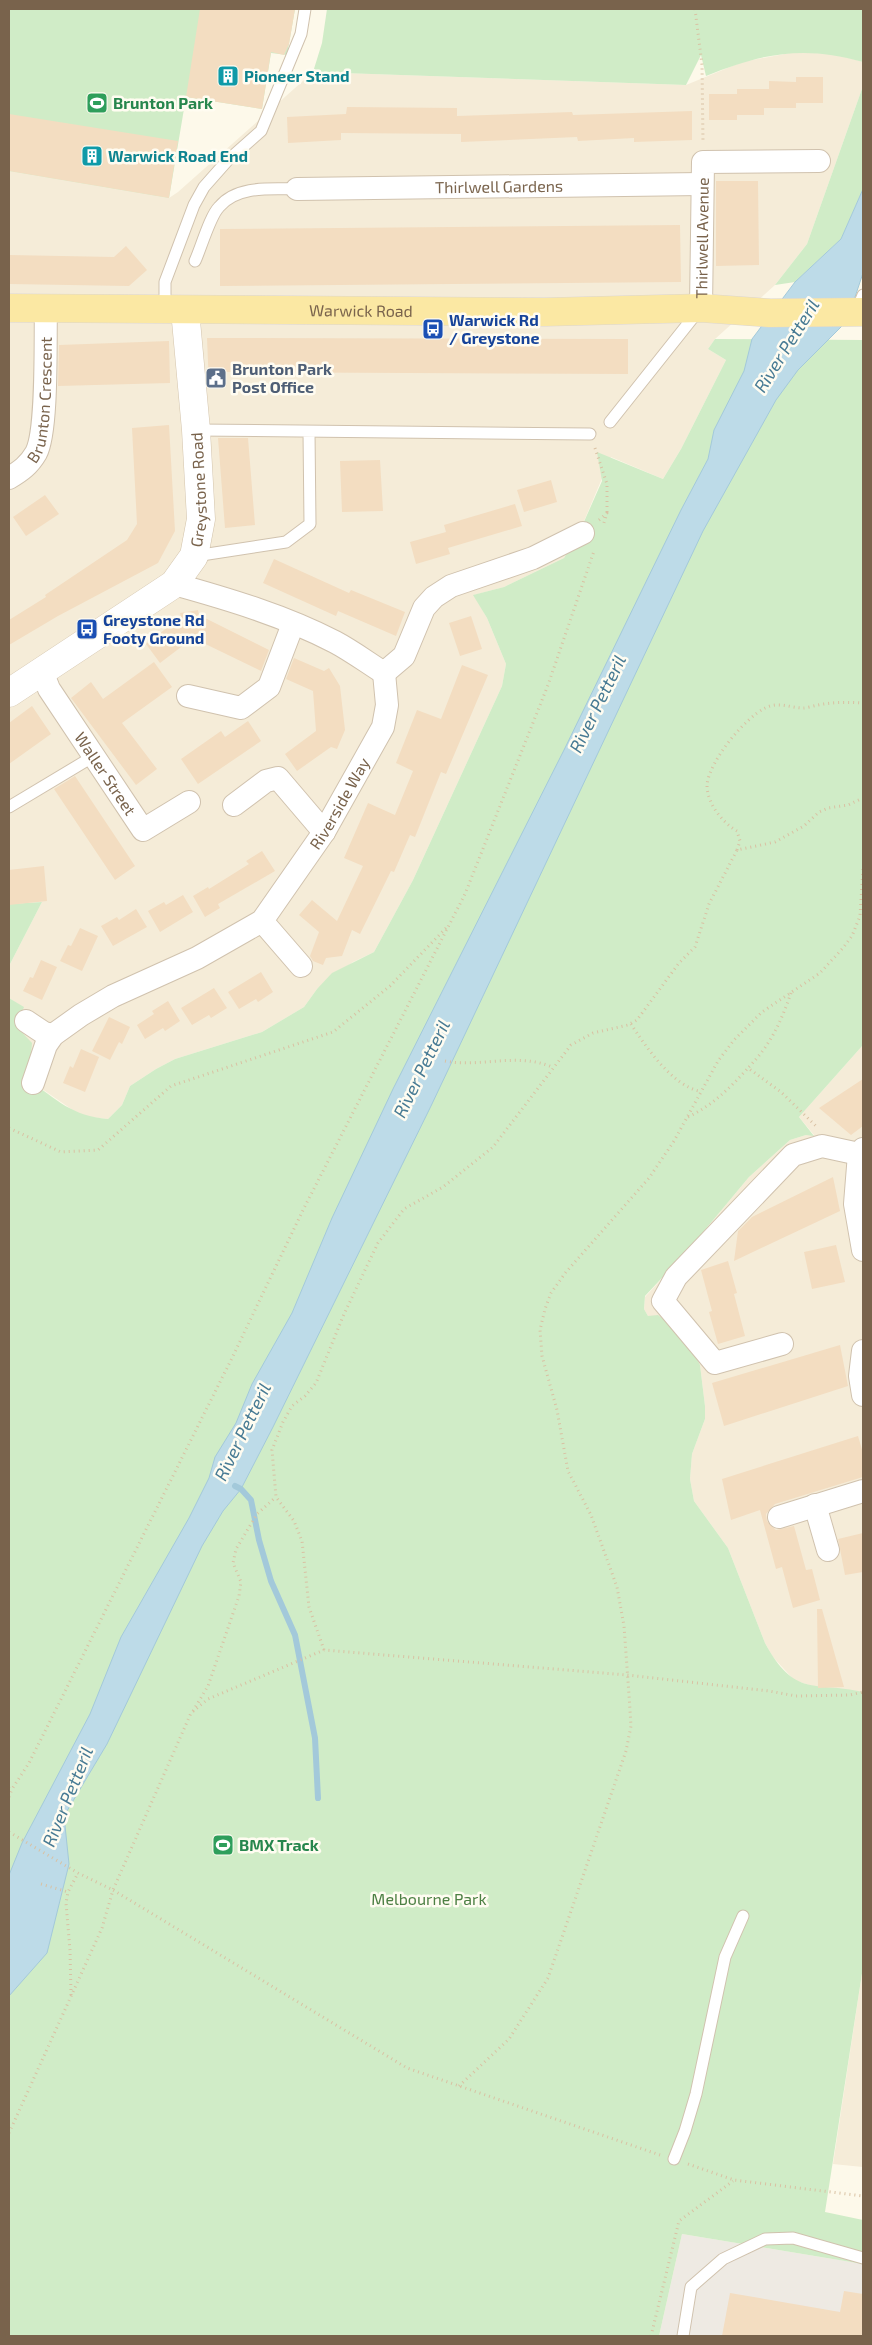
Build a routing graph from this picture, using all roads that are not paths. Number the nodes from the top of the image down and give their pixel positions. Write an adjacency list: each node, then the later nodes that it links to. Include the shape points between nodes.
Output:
1 (305, 9): 10 (lane, via 301,34 261,131 227,161 204,187 194,205 165,282)
2 (818, 161): 3 (street, Thirlwell Avenue)
3 (702, 173): 4 (street, Thirlwell Gardens); 9 (street, Thirlwell Avenue)
4 (297, 189): 5 (lane, via 268,189 232,196 217,208)
5 (195, 261)
6 (861, 306): 9 (main road, Warwick Road, via 770,313)
7 (9, 308): 8 (main road, Warwick Road)
8 (46, 308): 10 (main road, Warwick Road); 15 (street, Brunton Crescent, via 42,428 38,451 28,466)
9 (701, 308): 10 (main road, Warwick Road, via 545,312); 11 (lane)
10 (175, 310): 12 (street, Greystone Road)
11 (610, 422)
12 (196, 430): 13 (lane); 17 (street, Greystone Road, via 201,519)
13 (309, 432): 14 (lane); 17 (lane, via 310,524 286,542)
14 (590, 434)
15 (9, 478)
16 (593, 538): 21 (street, via 451,586 424,608 404,656)
17 (194, 556): 18 (street, Greystone Road)
18 (174, 584): 19 (street); 20 (street, Greystone Road)
19 (293, 624): 21 (street, via 336,642); 23 (street, via 269,687 241,708)
20 (42, 671): 22 (street, Greystone Road); 24 (street, Waller Street, via 49,689)
21 (384, 673): 28 (street, Riverside Way, via 387,705 384,727)
22 (9, 693)
23 (188, 696)
24 (94, 756): 25 (street, Waller Street, via 143,830); 27 (lane)
25 (189, 802)
26 (234, 806): 28 (street, via 266,780 278,778)
27 (9, 807)
28 (324, 832): 29 (street, Riverside Way)
29 (262, 921): 30 (street); 32 (street, Riverside Way, via 197,958 113,996)
30 (302, 966)
31 (26, 1022): 32 (street)
32 (53, 1035): 33 (street, via 46,1045)
33 (33, 1083)
34 (861, 1152): 35 (street, via 855,1204); 36 (street, via 822,1146 793,1155 676,1277 663,1301 715,1363)
35 (863, 1250)
36 (782, 1344)
37 (863, 1351): 38 (street, via 860,1376)
38 (863, 1395)
39 (863, 1490): 40 (street)
40 (815, 1505): 41 (street); 42 (street)
41 (779, 1517)
42 (828, 1550)
43 (742, 1916): 44 (lane, via 725,1957 696,2094)
44 (674, 2159)
45 (863, 2258): 46 (lane, via 792,2238 765,2239 723,2259 691,2287)
46 (683, 2336)

